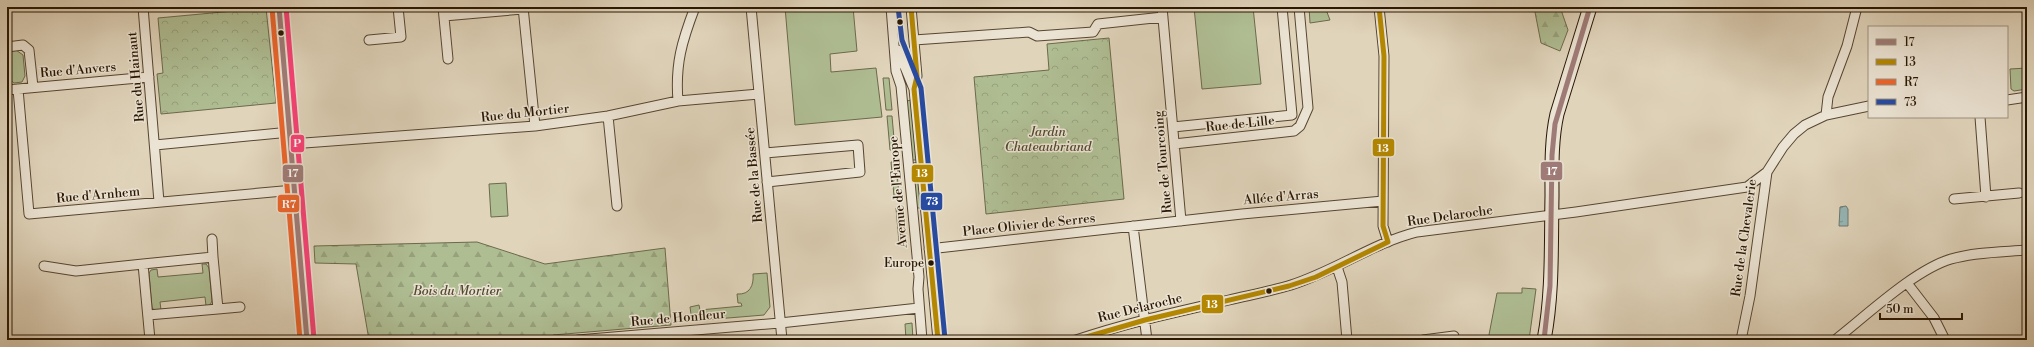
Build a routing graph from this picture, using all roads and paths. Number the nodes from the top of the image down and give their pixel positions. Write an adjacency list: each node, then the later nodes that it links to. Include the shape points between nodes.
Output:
1 (142, 7): 22 (street, Rue du Hainaut)
2 (279, 7): 39 (street)
3 (398, 7): 17 (street, via 401,36)
4 (695, 7): 30 (street, via 678,62)
5 (751, 7): 27 (street, Rue de la Bassée)
6 (892, 7): 19 (street, Avenue de l'Europe)
7 (911, 7): 18 (street, Avenue de l'Europe)
8 (1162, 7): 16 (street, Rue de Tourcoing)
9 (1282, 7): 32 (street, Rue de Lille)
10 (1299, 7): 36 (street, via 1308,108)
11 (1379, 7): 50 (street, via 1384,56)
12 (1590, 7): 53 (main road, via 1554,128)
13 (1858, 7): 33 (street, via 1828,97)
14 (523, 8): 15 (street); 37 (street)
15 (443, 11): 21 (street)
16 (1163, 18): 18 (street, via 1098,24 1093,32 1037,36 1028,32); 38 (street, Rue de Tourcoing)
17 (369, 40)
18 (914, 40): 25 (street, Avenue de l'Europe, via 917,76)
19 (895, 42): 25 (street, Avenue de l'Europe); 66 (street, Avenue de l'Europe, via 896,72 902,86 919,277)
20 (7, 47): 23 (street, Rue d'Anvers, via 23,45 29,50)
21 (448, 59)
22 (149, 77): 23 (street, Rue d'Anvers); 42 (street, Rue du Hainaut)
23 (33, 87): 24 (street, Rue d'Anvers)
24 (18, 89): 26 (street, Rue d'Anvers); 51 (street, Rue d'Arnhem, via 29,214)
25 (914, 89): 58 (street, Avenue de l'Europe)
26 (7, 90)
27 (759, 94): 30 (street, Rue du Mortier); 43 (street, Rue de la Bassée)
28 (2027, 97): 29 (street)
29 (2008, 100)
30 (678, 101): 34 (street, Rue du Mortier)
31 (1868, 106): 33 (street, Rue de la Chevalerie)
32 (1292, 115): 36 (street, Rue de Lille); 38 (street, Rue de Lille)
33 (1826, 115): 44 (street, Rue de la Chevalerie, via 1805,125 1794,134)
34 (608, 116): 37 (street, Rue du Mortier); 52 (street)
35 (1980, 118): 48 (street)
36 (1304, 120): 41 (street, Rue de Lille, via 1294,131)
37 (535, 126): 40 (street, Rue du Mortier)
38 (1173, 127): 41 (street, Rue de Tourcoing)
39 (290, 132): 40 (street); 42 (street)
40 (291, 144): 46 (street)
41 (1174, 144): 54 (street, Rue de Tourcoing)
42 (155, 146): 51 (street, Rue du Hainaut)
43 (765, 153): 45 (street, Rue de la Bassée); 45 (street, via 858,145 859,152 860,172)
44 (1767, 172): 53 (street, Rue Delaroche, via 1747,187); 83 (street, Rue de la Chevalerie, via 1750,296)
45 (767, 182): 70 (street, Rue de la Bassée)
46 (294, 190): 51 (street, Rue d'Arnhem); 73 (street)
47 (2019, 194): 48 (street)
48 (1986, 197): 49 (street)
49 (1954, 199)
50 (1383, 201): 54 (street, Allée d'Arras); 57 (street, via 1384,233)
51 (159, 202)
52 (617, 206)
53 (1551, 215): 57 (street, Rue Delaroche, via 1417,232); 82 (main road, via 1550,296)
54 (1181, 221): 55 (street, Rue de Tourcoing)
55 (1133, 226): 58 (street, Place Olivier de Serres); 69 (street)
56 (212, 239): 60 (street)
57 (1388, 242): 63 (street, Rue Delaroche)
58 (929, 249): 77 (street, Avenue de l'Europe)
59 (2027, 250): 64 (street, via 1951,259 1921,272)
60 (214, 257): 61 (street); 67 (street)
61 (143, 264): 62 (street, via 76,271); 68 (street)
62 (44, 266)
63 (1337, 267): 69 (street, Rue Delaroche, via 1289,286); 80 (street, via 1342,282)
64 (1907, 283): 84 (street); 85 (street, via 1934,318)
65 (240, 307): 67 (street)
66 (919, 308): 70 (street, Rue de Honfleur); 76 (street, Avenue de l'Europe)
67 (218, 309): 68 (street)
68 (148, 315): 72 (street)
69 (1145, 320): 78 (street, Rue Delaroche); 79 (street)
70 (780, 323): 74 (street, Rue de Honfleur); 75 (street, Rue de la Bassée)
71 (1454, 336): 81 (street)
72 (150, 340)
73 (308, 340)
74 (578, 340)
75 (782, 340)
76 (922, 340)
77 (938, 340)
78 (1076, 340)
79 (1147, 340)
80 (1347, 340)
81 (1423, 340)
82 (1544, 340)
83 (1741, 340)
84 (1835, 340)
85 (1945, 340)

